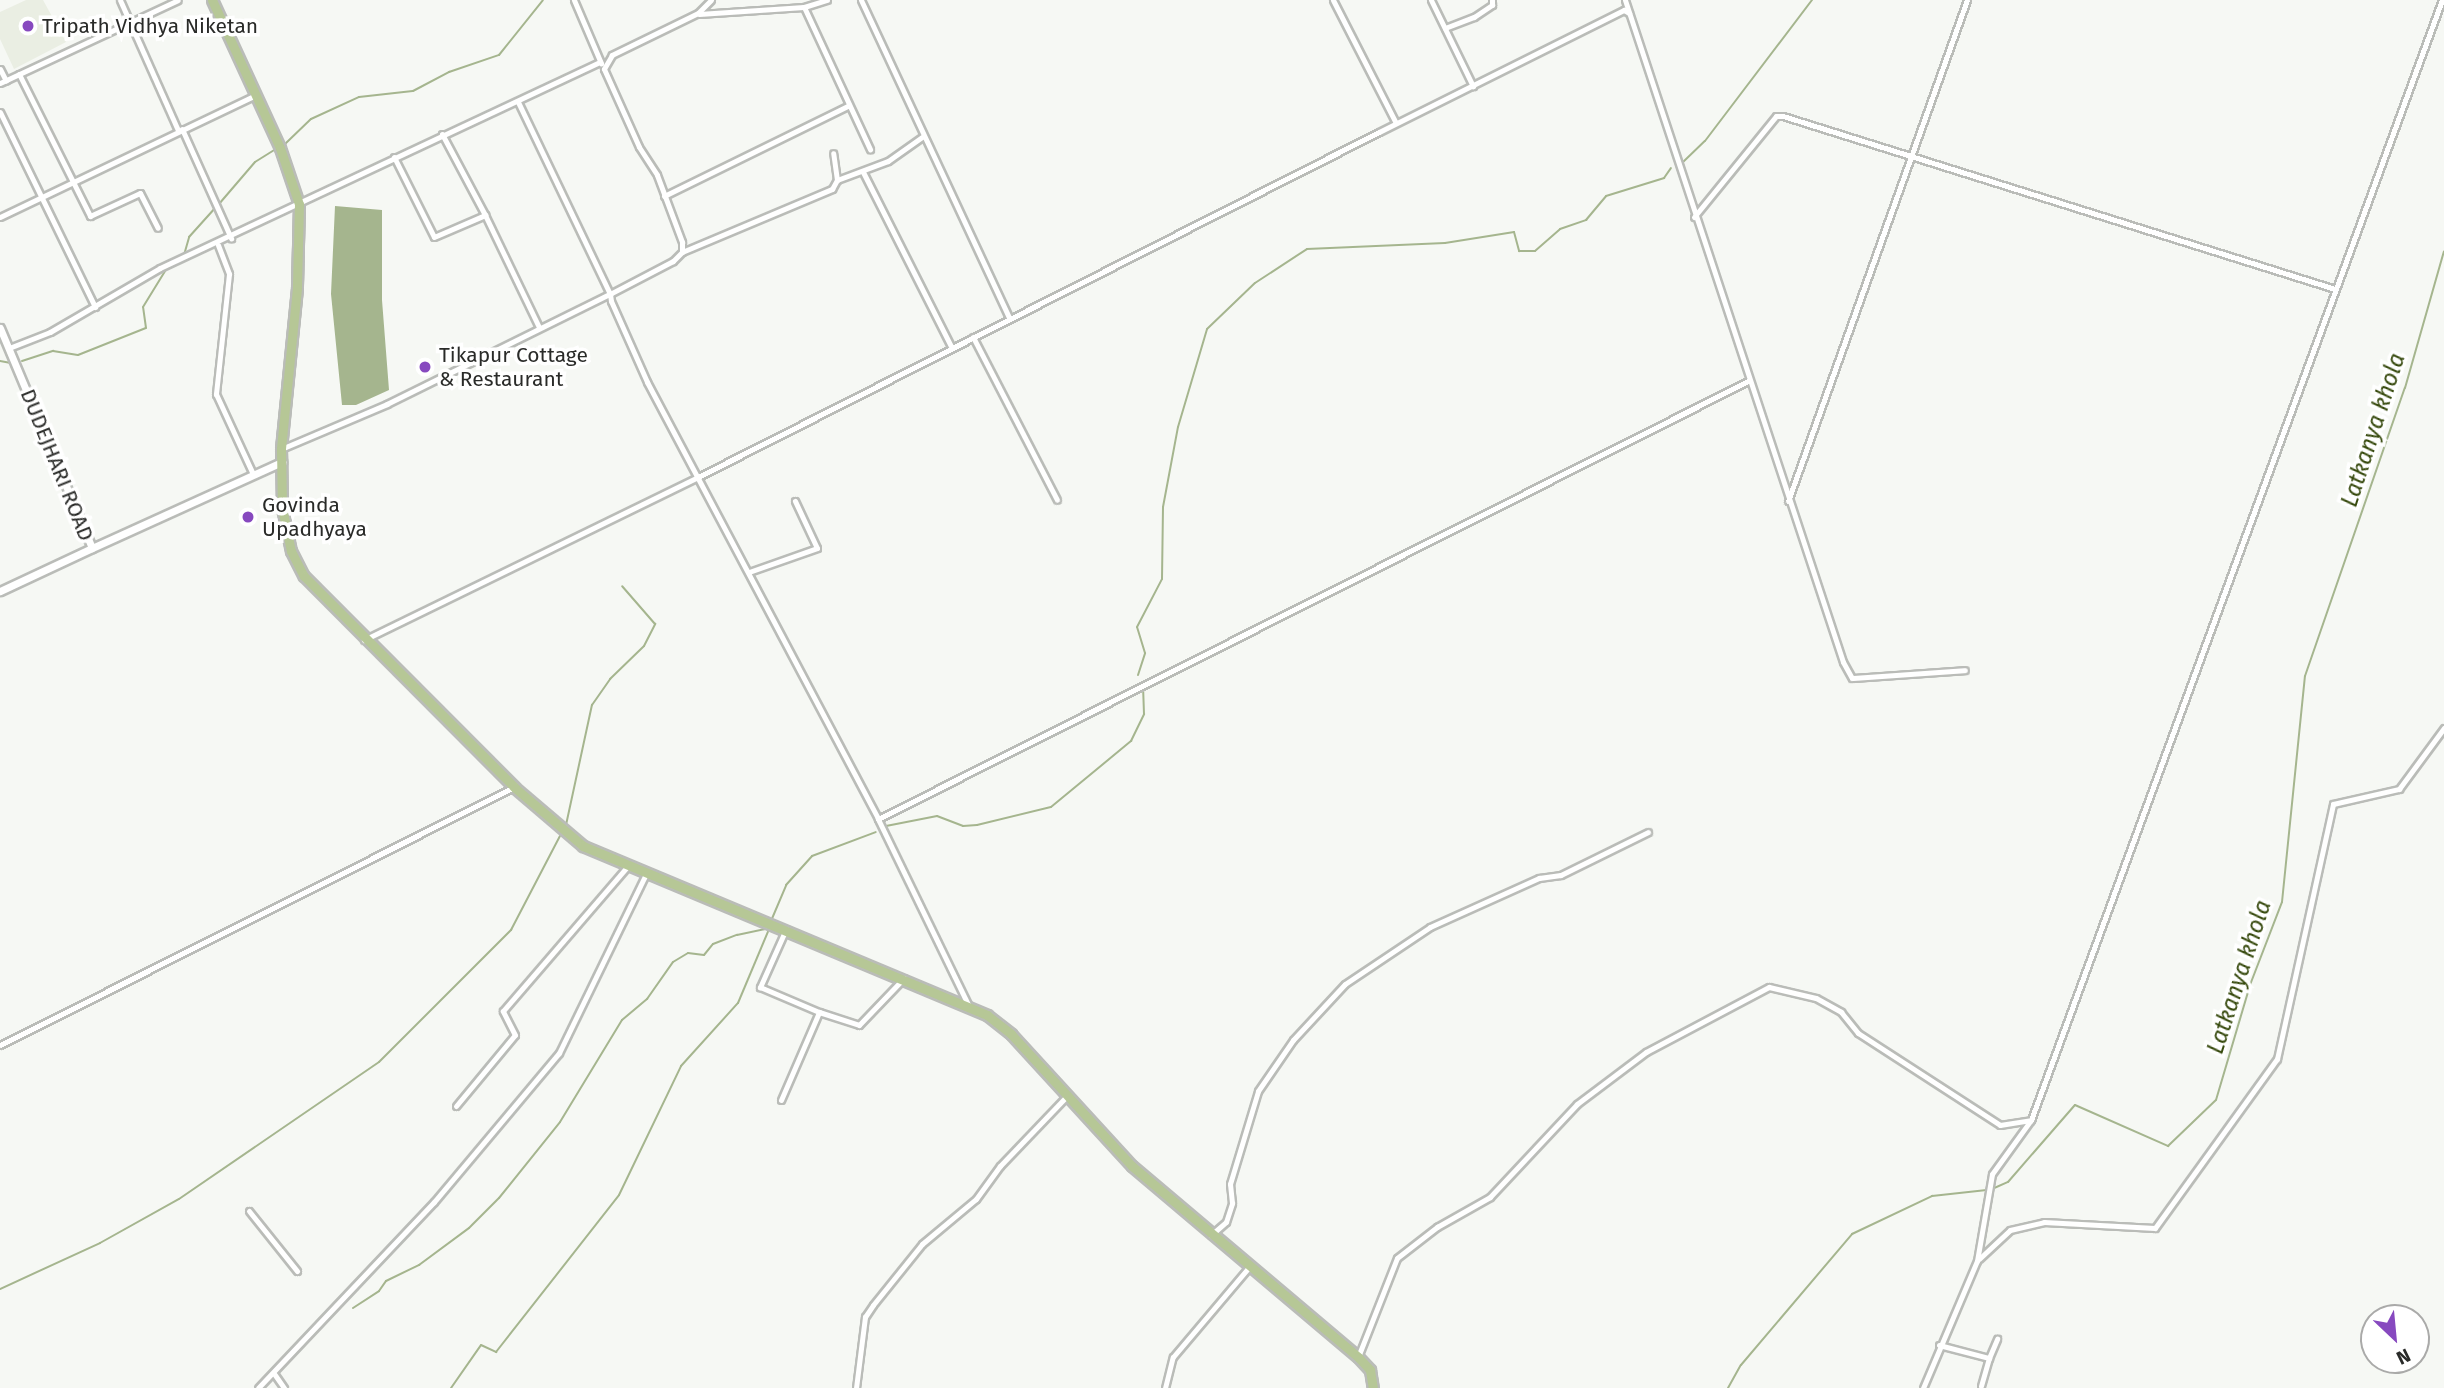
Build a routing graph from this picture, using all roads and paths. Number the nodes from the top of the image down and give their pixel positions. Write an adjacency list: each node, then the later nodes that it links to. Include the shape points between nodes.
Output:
1 (120, 0): 17 (street)
2 (178, 0): 17 (street)
3 (212, 0): 25 (main road)
4 (575, 0): 19 (street, via 597,45)
5 (711, 0): 15 (street)
6 (827, 0): 14 (street)
7 (861, 0): 32 (street)
8 (1333, 0): 29 (street)
9 (1432, 0): 18 (street)
10 (1492, 0): 18 (street, via 1492,5 1474,17)
11 (1625, 0): 16 (street)
12 (1967, 0): 35 (street)
13 (2442, 0): 50 (street)
14 (804, 7): 15 (street); 27 (street)
15 (698, 13): 21 (street, via 612,55)
16 (1629, 13): 24 (street, via 1624,10); 44 (street)
17 (129, 20): 22 (street); 30 (street)
18 (1445, 29): 24 (street)
19 (600, 62): 21 (street); 26 (street)
20 (0, 69): 23 (street)
21 (604, 69): 40 (street)
22 (19, 74): 23 (street); 39 (street)
23 (3, 82)
24 (1473, 86): 29 (street)
25 (256, 96): 30 (street); 42 (main road)
26 (518, 102): 31 (street); 51 (street)
27 (848, 106): 33 (street); 40 (street)
28 (0, 112): 41 (street)
29 (1396, 124): 53 (street)
30 (180, 130): 39 (street); 47 (street)
31 (442, 134): 36 (street); 43 (street)
32 (922, 137): 37 (street); 53 (street)
33 (870, 149)
34 (833, 153): 38 (street)
35 (1912, 156): 44 (street, via 1776,116); 50 (street); 66 (street)
36 (394, 157): 42 (street); 43 (street, via 434,237)
37 (863, 173): 38 (street); 58 (street)
38 (837, 180): 49 (street, via 832,189)
39 (73, 181): 41 (street); 46 (street, via 90,216 140,193)
40 (664, 196): 49 (street)
41 (43, 197): 45 (street); 52 (street)
42 (299, 204): 47 (street); 60 (main road)
43 (485, 215): 54 (street)
44 (1694, 216): 59 (street)
45 (0, 217)
46 (158, 228)
47 (231, 238): 48 (street)
48 (218, 245): 52 (street, via 160,268); 62 (street, via 229,274 216,394)
49 (682, 252): 51 (street)
50 (2335, 289): 86 (street)
51 (610, 294): 54 (street); 63 (street, via 647,382)
52 (94, 307): 57 (street)
53 (1009, 318): 56 (street)
54 (539, 327): 60 (street, via 387,404)
55 (0, 328): 57 (street, DUDEJHARI ROAD)
56 (973, 337): 58 (street); 64 (street)
57 (9, 348): 67 (street, DUDEJHARI ROAD)
58 (952, 348): 63 (street)
59 (1748, 382): 66 (street); 74 (street)
60 (281, 449): 61 (main road)
61 (282, 462): 62 (street); 70 (main road, via 282,508 291,551 304,576)
62 (253, 474): 67 (street)
63 (698, 477): 68 (street); 70 (street)
64 (1056, 500)
65 (795, 501): 68 (street, via 817,548)
66 (1787, 502): 71 (street, via 1852,678)
67 (92, 548): 69 (street, DUDEJHARI ROAD)
68 (749, 572): 74 (street)
69 (0, 591)
70 (363, 640): 73 (main road)
71 (1965, 670)
72 (2444, 728): 89 (street, via 2399,789 2333,804 2277,1059 2155,1228 2044,1222 2010,1230)
73 (514, 787): 76 (main road, via 583,846); 82 (street)
74 (878, 819): 80 (street)
75 (1647, 832): 88 (street, via 1561,875 1539,878 1430,927 1345,984 1293,1040 1258,1091 1238,1150 1229,1212)
76 (627, 867): 77 (main road); 85 (street, via 503,1011 514,1034)
77 (646, 874): 78 (main road); 96 (street, via 559,1053 434,1202)
78 (786, 929): 79 (main road); 81 (street, via 760,987)
79 (904, 978): 80 (main road); 81 (street, via 859,1025)
80 (968, 1004): 83 (main road, via 1011,1034)
81 (818, 1012): 84 (street)
82 (0, 1045)
83 (1067, 1097): 88 (main road, via 1132,1166); 100 (street, via 1000,1166 976,1199 922,1244 865,1317)
84 (781, 1100)
85 (456, 1106)
86 (2031, 1120): 89 (street, via 1992,1174); 94 (street, via 2000,1125 1858,1033 1841,1012 1816,998 1769,987 1646,1052 1577,1104 1490,1196 1437,1227 1397,1258)
87 (249, 1211): 91 (street)
88 (1211, 1235): 90 (main road)
89 (1977, 1261): 93 (street)
90 (1250, 1266): 94 (main road); 101 (street, via 1173,1357)
91 (297, 1271)
92 (1997, 1339): 95 (street)
93 (1939, 1345): 95 (street); 103 (street)
94 (1358, 1357): 102 (main road, via 1370,1370)
95 (1990, 1358): 97 (street)
96 (275, 1375): 98 (street); 99 (street)
97 (1981, 1386)
98 (258, 1388)
99 (284, 1388)
100 (856, 1388)
101 (1166, 1388)
102 (1373, 1388)
103 (1923, 1388)

